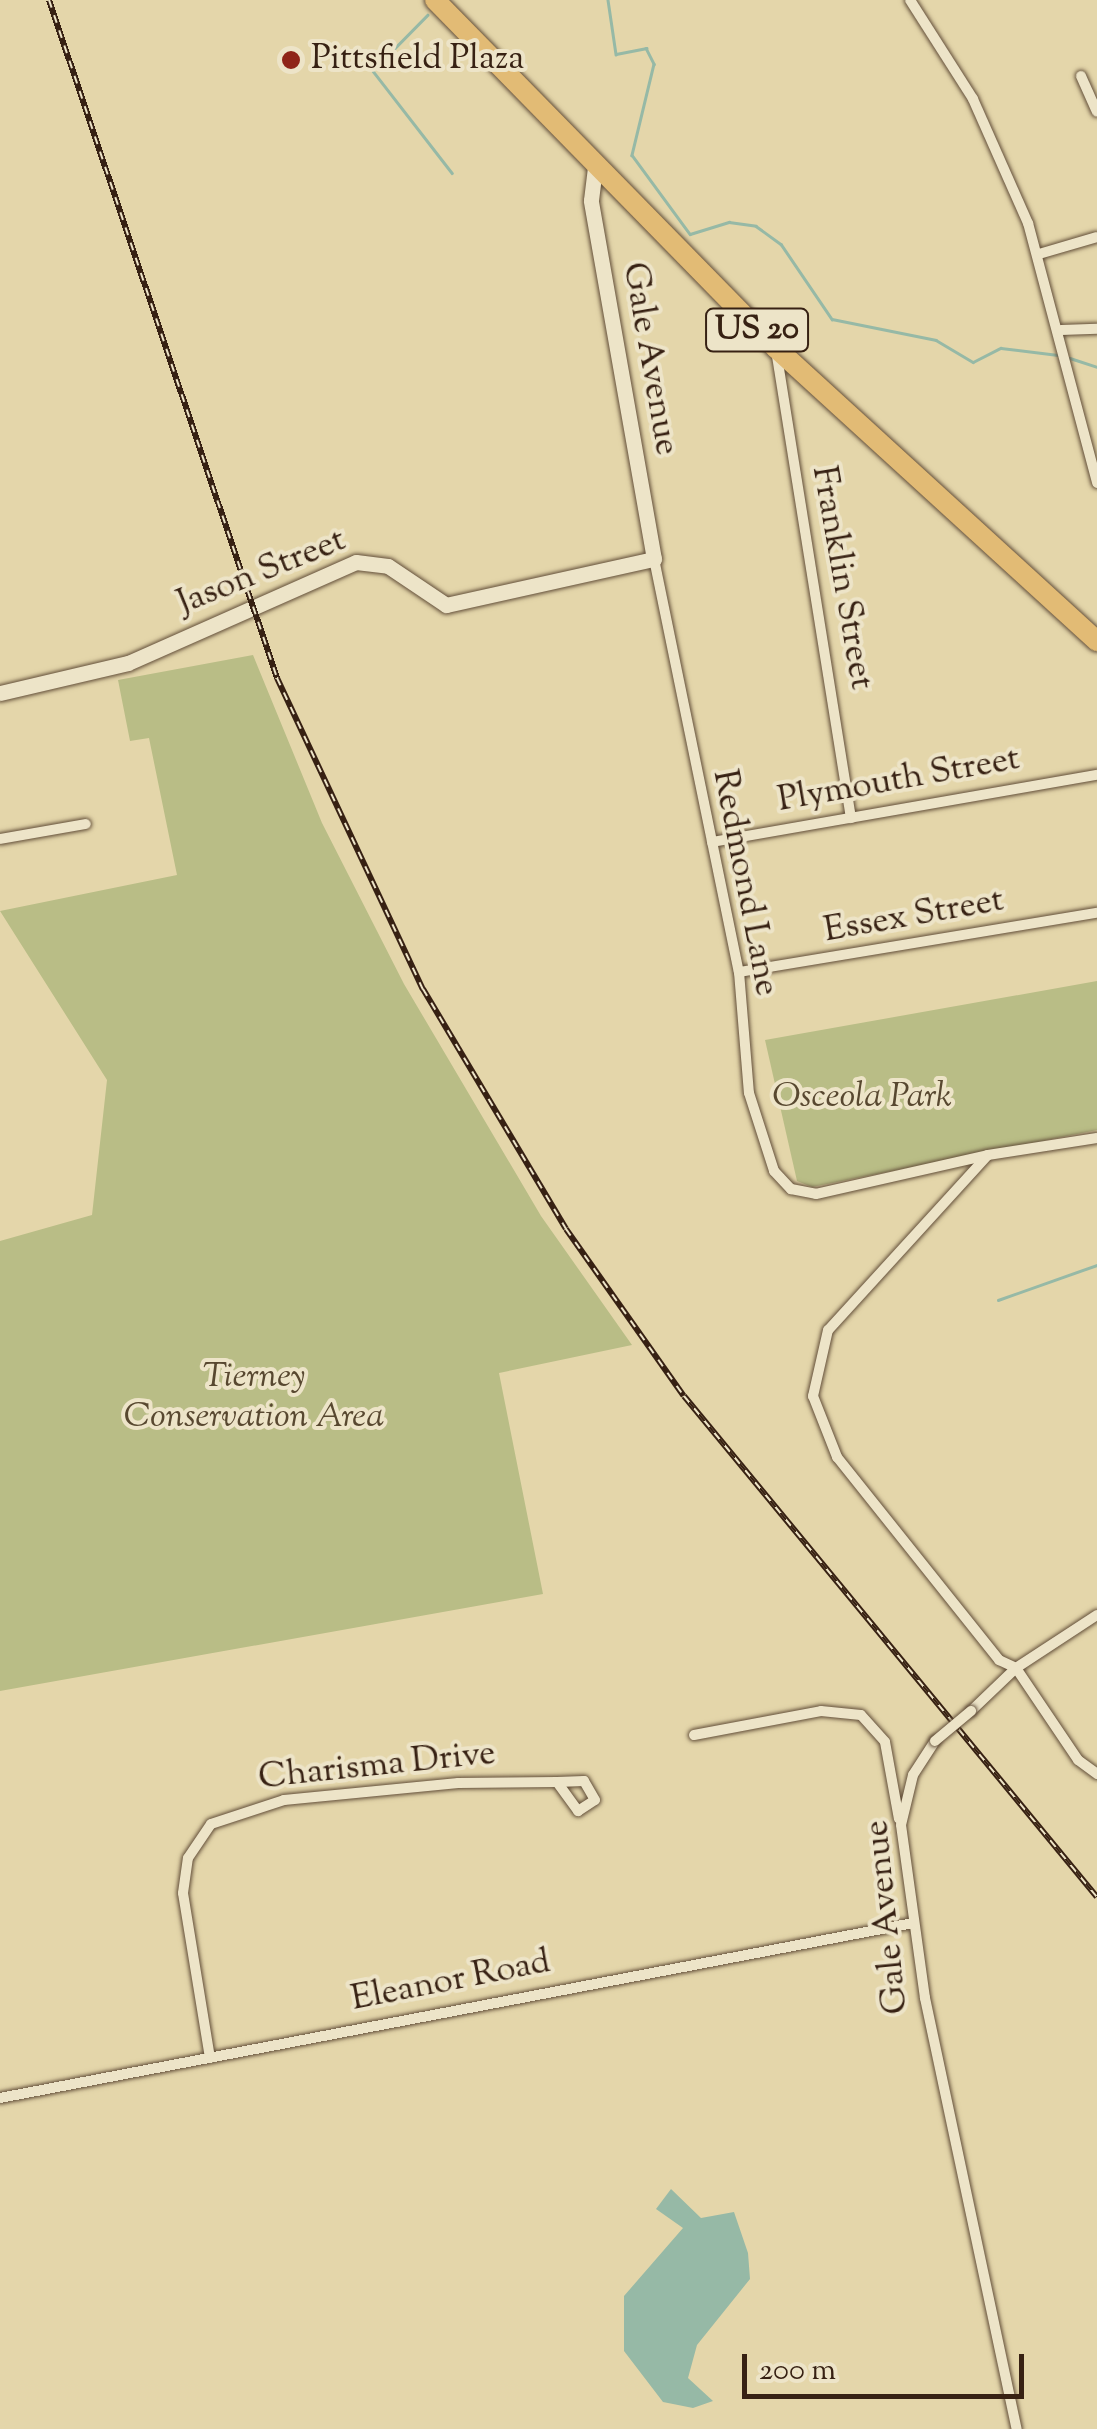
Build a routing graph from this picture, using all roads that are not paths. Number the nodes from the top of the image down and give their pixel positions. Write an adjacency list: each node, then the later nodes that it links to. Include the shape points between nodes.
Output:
1 (435, 0): 5 (highway, US 20)
2 (910, 0): 7 (street, via 973,99)
3 (1081, 76): 4 (street)
4 (1097, 112)
5 (594, 169): 10 (highway, US 20); 12 (street, Gale Avenue, via 591,200)
6 (1097, 237): 7 (street)
7 (1039, 254): 9 (street)
8 (1097, 329): 9 (street)
9 (1061, 330): 11 (street)
10 (776, 348): 13 (highway, US 20); 16 (street, Franklin Street)
11 (1097, 483)
12 (654, 559): 14 (street, Jason Street, via 446,605 388,566 356,562 128,663); 19 (street, Redmond Lane)
13 (1097, 641)
14 (0, 693)
15 (1097, 776): 16 (street, Plymouth Street)
16 (852, 818): 19 (street, Plymouth Street)
17 (86, 824): 18 (street)
18 (0, 839)
19 (712, 842): 21 (street, Redmond Lane)
20 (1097, 913): 21 (street, Essex Street)
21 (739, 972): 23 (street, Redmond Lane, via 749,1093 768,1159 790,1190 821,1194)
22 (1097, 1138): 23 (street, Redmond Lane)
23 (988, 1155): 25 (street, via 828,1330 812,1386 826,1439 999,1660)
24 (1097, 1615): 25 (street, Gale Avenue)
25 (1016, 1668): 27 (street, via 1078,1760); 29 (street, Gale Avenue, bridge, via 934,1742 913,1775)
26 (694, 1734): 29 (street, via 822,1712 861,1715 885,1742)
27 (1097, 1774)
28 (558, 1782): 31 (street, Charisma Drive, via 284,1800 212,1824 192,1849 183,1885)
29 (901, 1825): 30 (street, Gale Avenue)
30 (912, 1923): 31 (street, Eleanor Road); 33 (street, Gale Avenue)
31 (210, 2058): 32 (street, Eleanor Road)
32 (0, 2098)
33 (1017, 2429)

